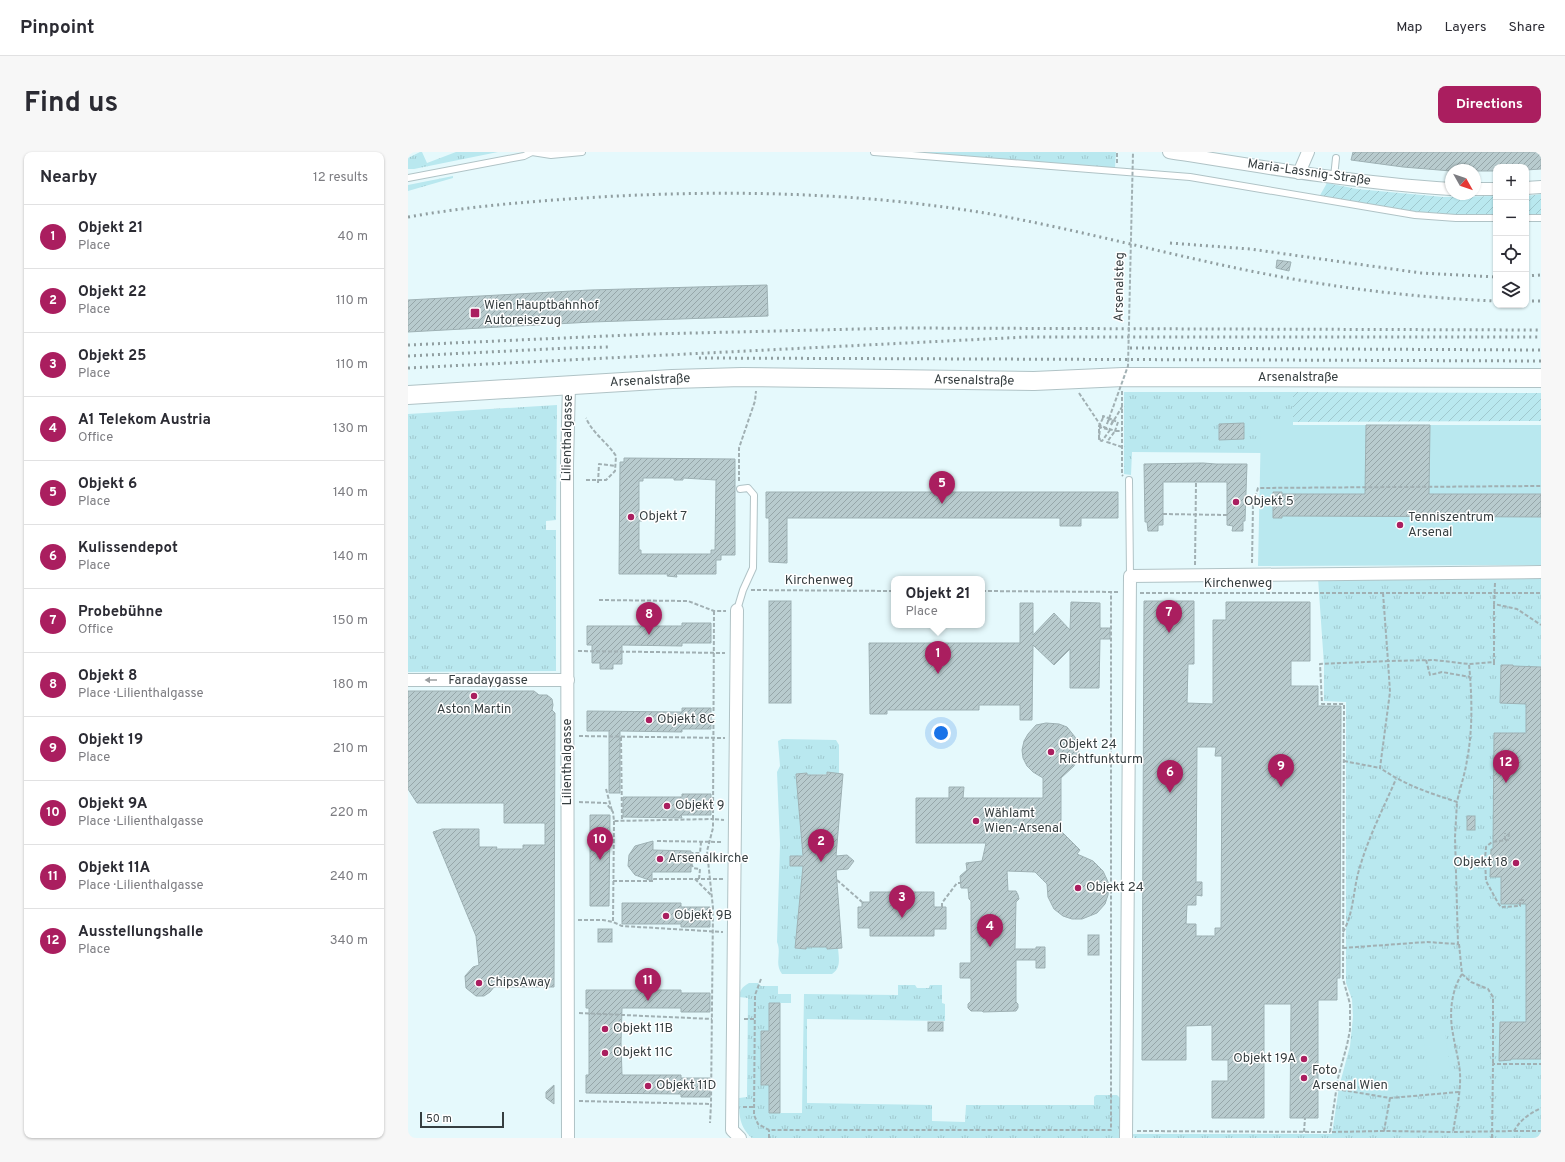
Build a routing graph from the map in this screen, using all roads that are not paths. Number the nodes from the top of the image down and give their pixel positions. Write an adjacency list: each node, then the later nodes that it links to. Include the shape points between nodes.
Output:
1 (532, 152): 2 (lane, via 551,155); 9 (lane, via 524,156)
2 (582, 152)
3 (874, 152): 15 (lane, via 1190,177 1415,215)
4 (1169, 152): 7 (street, Maria-Lassnig-Straße)
5 (1308, 152): 7 (street)
6 (1336, 158): 8 (lane)
7 (1299, 173): 8 (street, Maria-Lassnig-Straße)
8 (1334, 177): 12 (street, Maria-Lassnig-Straße)
9 (408, 178)
10 (1541, 187): 11 (street)
11 (1529, 188)
12 (1445, 189)
13 (1481, 189): 14 (street)
14 (1493, 189)
15 (1493, 218)
16 (1529, 218): 17 (lane)
17 (1541, 218)
18 (1541, 378): 19 (main road, Arsenalstraße, via 1122,377 1005,381 758,377)
19 (570, 385): 20 (main road, Arsenalstraße); 27 (street, Lilienthalgasse, via 567,464)
20 (408, 395)
21 (1129, 480): 24 (lane)
22 (740, 489): 25 (lane, via 748,488 754,495 753,568)
23 (1541, 572): 24 (street)
24 (1130, 576): 28 (street)
25 (737, 610): 30 (street, via 732,1130)
26 (408, 680): 27 (street, Faradaygasse, one-way to 26)
27 (568, 680): 29 (street, Lilienthalgasse)
28 (1126, 1135)
29 (568, 1138)
30 (740, 1138)

